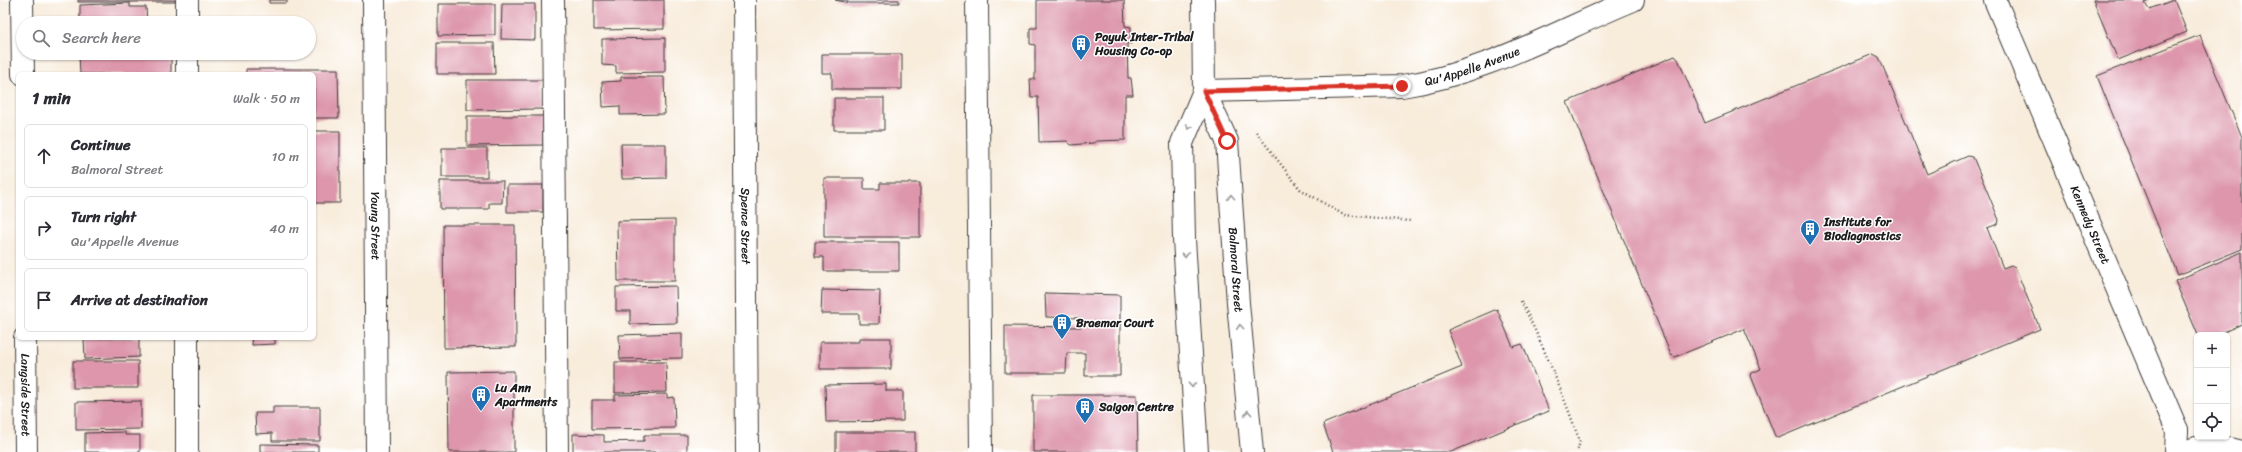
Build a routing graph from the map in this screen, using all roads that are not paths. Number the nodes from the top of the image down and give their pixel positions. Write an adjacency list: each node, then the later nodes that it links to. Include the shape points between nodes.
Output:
1 (22, 0): 10 (street)
2 (187, 0): 11 (street)
3 (374, 0): 21 (street, Young Street)
4 (553, 0): 22 (street)
5 (744, 0): 23 (street, Spence Street)
6 (977, 0): 24 (street)
7 (1203, 0): 16 (street, Balmoral Street)
8 (1633, 0): 16 (street, Qu'Appelle Avenue, via 1473,70 1430,82 1402,86)
9 (1995, 0): 27 (street, Kennedy Street, via 2177,430)
10 (22, 16)
11 (187, 16)
12 (23, 60): 14 (street)
13 (187, 60): 15 (street)
14 (23, 72)
15 (187, 72)
16 (1204, 91): 25 (street, Balmoral Street, one-way to 25, via 1182,143 1184,238); 26 (street, Balmoral Street, one-way to 16, via 1238,303 1227,141)
17 (25, 340): 19 (street, Langside Street)
18 (187, 340): 20 (street)
19 (26, 452)
20 (187, 452)
21 (378, 452)
22 (557, 452)
23 (747, 452)
24 (981, 452)
25 (1197, 452)
26 (1252, 452)
27 (2176, 452)
28 (2184, 452): 29 (street, via 2209,444)
29 (2242, 452)

